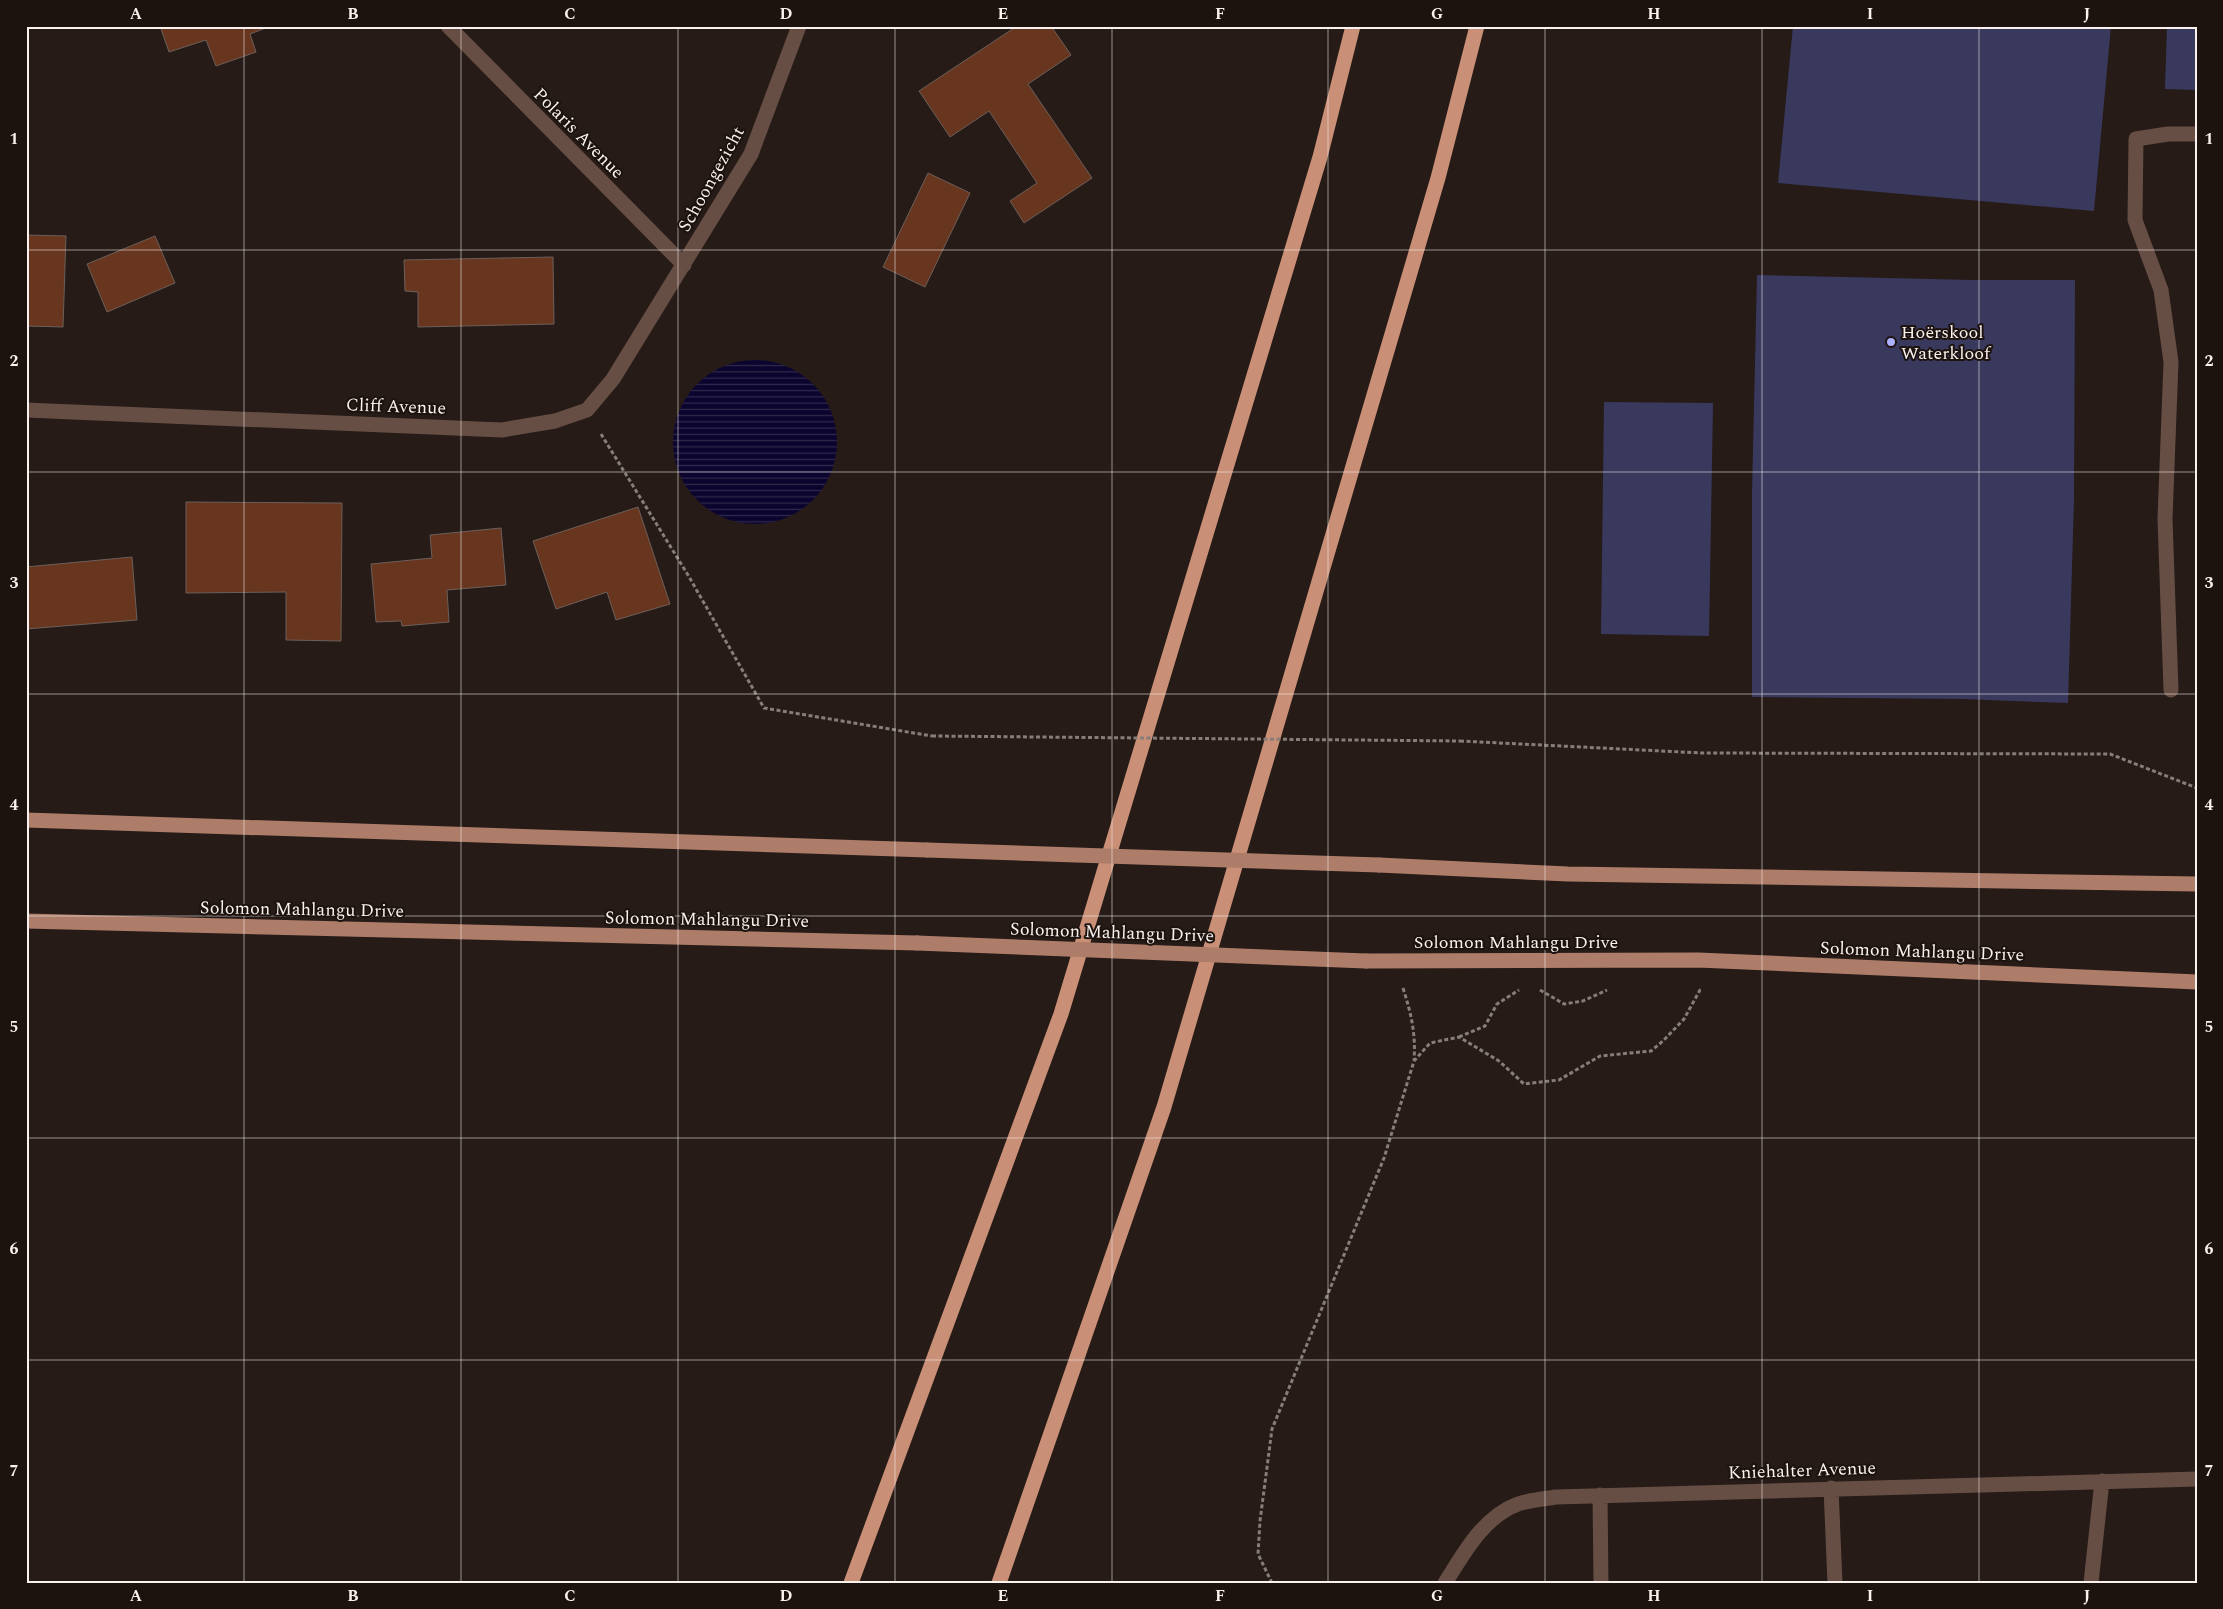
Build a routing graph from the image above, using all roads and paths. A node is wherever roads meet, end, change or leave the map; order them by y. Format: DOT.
graph roads {
  1 [pos="448,26"];
  2 [pos="799,26"];
  3 [pos="1353,26"];
  4 [pos="1477,26"];
  5 [pos="2197,134"];
  6 [pos="684,265"];
  7 [pos="26,410"];
  8 [pos="587,410"];
  9 [pos="2171,690"];
  10 [pos="2197,788"];
  11 [pos="26,820"];
  12 [pos="2197,884"];
  13 [pos="26,921"];
  14 [pos="1400,961"];
  15 [pos="2197,982"];
  16 [pos="1709,987"];
  17 [pos="1613,988"];
  18 [pos="1524,990"];
  19 [pos="1533,990"];
  20 [pos="1459,1037"];
  21 [pos="1414,1060"];
  22 [pos="2197,1479"];
  23 [pos="2102,1481"];
  24 [pos="1831,1488"];
  25 [pos="1600,1495"];
  26 [pos="851,1583"];
  27 [pos="999,1583"];
  28 [pos="1272,1583"];
  29 [pos="1445,1583"];
  30 [pos="1602,1583"];
  31 [pos="1835,1583"];
  32 [pos="2091,1583"];
  1 -- 6 [label="street, Polaris Avenue"];
  2 -- 6 [label="street, Schoongezicht"];
  3 -- 26 [label="highway"];
  4 -- 27 [label="highway"];
  5 -- 9 [label="street"];
  6 -- 8 [label="street"];
  7 -- 8 [label="street, Cliff Avenue"];
  8 -- 10 [label="path, bridge"];
  11 -- 12 [label="main road, bridge"];
  13 -- 14 [label="main road, Solomon Mahlangu Drive, bridge"];
  14 -- 15 [label="main road, Solomon Mahlangu Drive"];
  14 -- 21 [label="path"];
  16 -- 20 [label="path"];
  17 -- 19 [label="path"];
  18 -- 20 [label="path"];
  20 -- 21 [label="path"];
  21 -- 28 [label="path"];
  22 -- 23 [label="street, Kniehalter Avenue"];
  23 -- 24 [label="street, Kniehalter Avenue"];
  23 -- 32 [label="street"];
  24 -- 25 [label="street, Kniehalter Avenue"];
  24 -- 31 [label="street"];
  25 -- 29 [label="street, Kniehalter Avenue"];
  25 -- 30 [label="street"];
}
